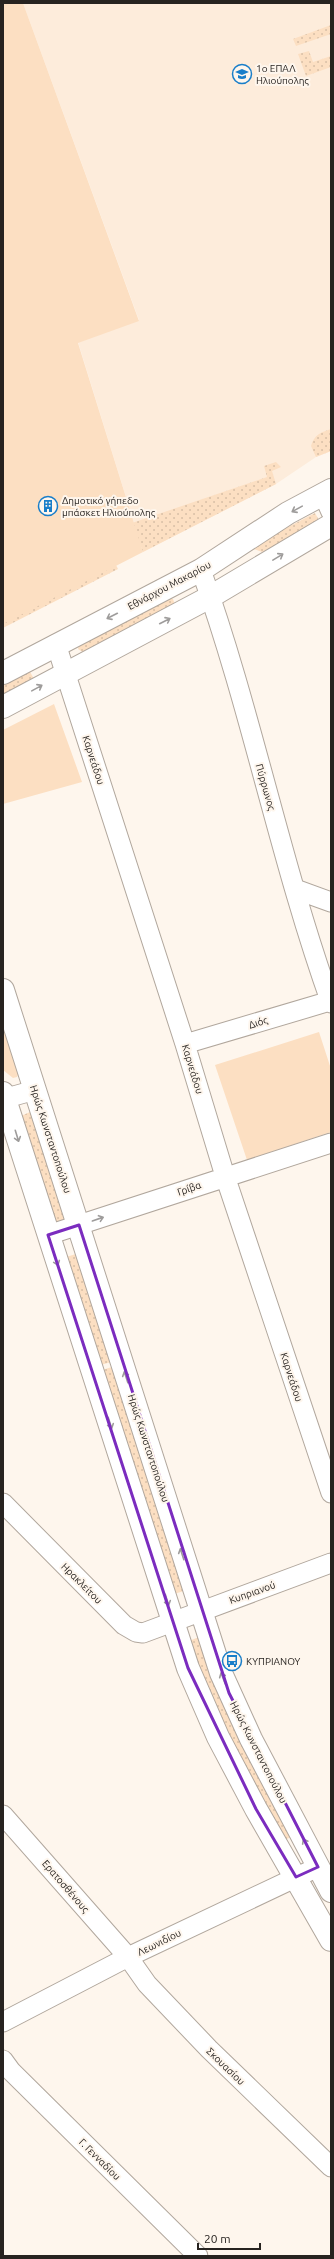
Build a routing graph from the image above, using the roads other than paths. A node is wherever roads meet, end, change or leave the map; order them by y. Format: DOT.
graph roads {
  1 [pos="328,499"];
  2 [pos="331,525"];
  3 [pos="201,570"];
  4 [pos="210,597"];
  5 [pos="56,644"];
  6 [pos="3,672"];
  7 [pos="66,672"];
  8 [pos="3,707"];
  9 [pos="295,888"];
  10 [pos="331,902"];
  11 [pos="3,990"];
  12 [pos="331,1002"];
  13 [pos="185,1044"];
  14 [pos="35,1090"];
  15 [pos="4,1097"];
  16 [pos="331,1143"];
  17 [pos="225,1176"];
  18 [pos="79,1225"];
  19 [pos="48,1235"];
  20 [pos="331,1493"];
  21 [pos="3,1503"];
  22 [pos="331,1563"];
  23 [pos="201,1612"];
  24 [pos="173,1621"];
  25 [pos="3,1815"];
  26 [pos="318,1867"];
  27 [pos="296,1876"];
  28 [pos="331,1891"];
  29 [pos="331,1940"];
  30 [pos="128,1957"];
  31 [pos="3,2022"];
  32 [pos="3,2060"];
  33 [pos="331,2167"];
  34 [pos="198,2256"];
  1 -- 3 [label="street, Εθνάρχου Μακαρίου, one-way"];
  4 -- 2 [label="street, one-way"];
  3 -- 4 [label="street, Πύρρωνος"];
  3 -- 5 [label="street, Εθνάρχου Μακαρίου, one-way"];
  7 -- 4 [label="street, one-way"];
  4 -- 9 [label="street, Πύρρωνος"];
  5 -- 6 [label="street, Εθνάρχου Μακαρίου"];
  5 -- 7 [label="street, Καρνεάδου"];
  8 -- 7 [label="street, one-way"];
  7 -- 13 [label="street, Καρνεάδου"];
  9 -- 10 [label="street"];
  9 -- 12 [label="street, Πύρρωνος"];
  11 -- 14 [label="street, Ηρώς Κωνσταντοπούλου"];
  12 -- 13 [label="street, Διός"];
  13 -- 17 [label="street, Καρνεάδου"];
  14 -- 15 [label="street"];
  14 -- 18 [label="street, Ηρώς Κωνσταντοπούλου"];
  15 -- 19 [label="street, one-way"];
  16 -- 17 [label="street, Γρίβα"];
  18 -- 17 [label="street, Γρίβα, one-way"];
  17 -- 20 [label="street, Καρνεάδου"];
  18 -- 19 [label="street, Γρίβα"];
  23 -- 18 [label="street, Ηρώς Κωνσταντοπούλου, one-way"];
  19 -- 24 [label="street, one-way"];
  21 -- 24 [label="street, Ηρακλείτου"];
  22 -- 23 [label="street, Κυπριανού"];
  23 -- 24 [label="street, Κυπριανού"];
  26 -- 23 [label="street, Ηρώς Κωνσταντοπούλου, one-way"];
  24 -- 27 [label="street"];
  25 -- 30 [label="street, Ερατοσθένους"];
  26 -- 27 [label="street, Λεωνιδίου"];
  26 -- 28 [label="street, Ηρώς Κωνσταντοπούλου"];
  27 -- 29 [label="street"];
  27 -- 30 [label="street, Λεωνιδίου"];
  30 -- 31 [label="street, Λεωνιδίου"];
  30 -- 33 [label="street, Σκουασίου"];
  32 -- 34 [label="street, Γ. Γενναδίου"];
}
